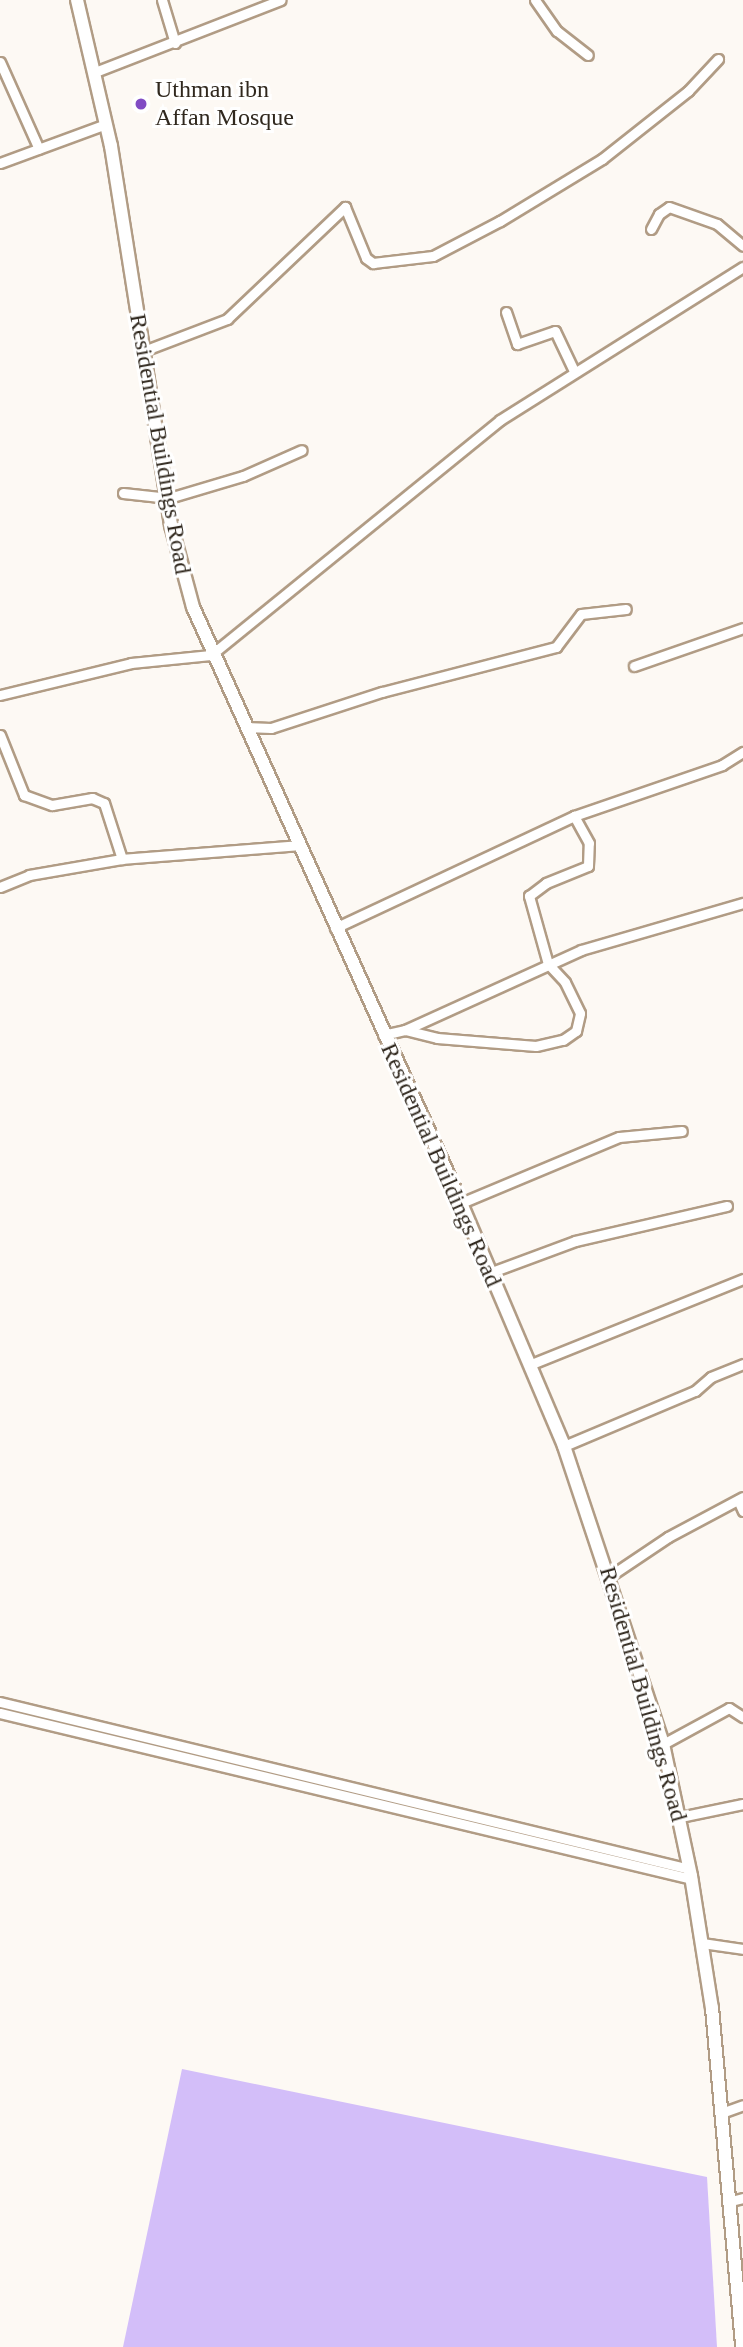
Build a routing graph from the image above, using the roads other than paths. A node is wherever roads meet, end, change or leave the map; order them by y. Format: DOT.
graph roads {
  1 [pos="77,0"];
  2 [pos="162,0"];
  3 [pos="281,0"];
  4 [pos="535,0"];
  5 [pos="175,43"];
  6 [pos="588,55"];
  7 [pos="718,59"];
  8 [pos="0,62"];
  9 [pos="95,72"];
  10 [pos="106,124"];
  11 [pos="38,149"];
  12 [pos="0,163"];
  13 [pos="651,229"];
  14 [pos="743,246"];
  15 [pos="743,267"];
  16 [pos="506,312"];
  17 [pos="146,350"];
  18 [pos="574,371"];
  19 [pos="302,450"];
  20 [pos="123,493"];
  21 [pos="169,498"];
  22 [pos="626,609"];
  23 [pos="743,628"];
  24 [pos="211,655"];
  25 [pos="634,666"];
  26 [pos="0,695"];
  27 [pos="245,727"];
  28 [pos="0,735"];
  29 [pos="743,752"];
  30 [pos="574,816"];
  31 [pos="299,845"];
  32 [pos="122,859"];
  33 [pos="0,887"];
  34 [pos="743,903"];
  35 [pos="335,928"];
  36 [pos="548,964"];
  37 [pos="405,1030"];
  38 [pos="383,1035"];
  39 [pos="682,1131"];
  40 [pos="461,1203"];
  41 [pos="727,1206"];
  42 [pos="489,1273"];
  43 [pos="743,1279"];
  44 [pos="743,1364"];
  45 [pos="529,1365"];
  46 [pos="564,1446"];
  47 [pos="741,1499"];
  48 [pos="743,1511"];
  49 [pos="610,1576"];
  50 [pos="0,1702"];
  51 [pos="0,1713"];
  52 [pos="743,1717"];
  53 [pos="663,1744"];
  54 [pos="741,1806"];
  55 [pos="680,1817"];
  56 [pos="691,1874"];
  57 [pos="702,1943"];
  58 [pos="743,1949"];
  59 [pos="743,2105"];
  60 [pos="724,2112"];
  61 [pos="737,2199"];
  62 [pos="742,2347"];
  1 -- 9 [label="main road, Residential Buildings Road"];
  2 -- 5 [label="street"];
  3 -- 5 [label="street"];
  4 -- 6 [label="street"];
  5 -- 9 [label="street"];
  7 -- 17 [label="street"];
  8 -- 11 [label="street"];
  9 -- 10 [label="main road, Residential Buildings Road"];
  10 -- 11 [label="street"];
  10 -- 17 [label="main road, Residential Buildings Road"];
  11 -- 12 [label="street"];
  13 -- 14 [label="street"];
  15 -- 18 [label="street"];
  16 -- 18 [label="street"];
  17 -- 21 [label="main road, Residential Buildings Road"];
  18 -- 24 [label="street"];
  19 -- 21 [label="street"];
  20 -- 21 [label="street"];
  21 -- 24 [label="main road, Residential Buildings Road"];
  22 -- 27 [label="street"];
  23 -- 25 [label="street"];
  24 -- 26 [label="street"];
  24 -- 27 [label="main road, Residential Buildings Road"];
  27 -- 31 [label="main road, Residential Buildings Road"];
  28 -- 32 [label="street"];
  29 -- 30 [label="street"];
  30 -- 35 [label="street"];
  30 -- 36 [label="street"];
  31 -- 32 [label="street"];
  31 -- 35 [label="main road, Residential Buildings Road"];
  32 -- 33 [label="street"];
  34 -- 36 [label="street"];
  35 -- 38 [label="main road, Residential Buildings Road"];
  36 -- 37 [label="street"];
  36 -- 37 [label="street"];
  37 -- 38 [label="street"];
  38 -- 40 [label="main road, Residential Buildings Road"];
  39 -- 40 [label="street"];
  40 -- 42 [label="main road, Residential Buildings Road"];
  41 -- 42 [label="street"];
  42 -- 45 [label="main road, Residential Buildings Road"];
  43 -- 45 [label="street"];
  44 -- 46 [label="street"];
  45 -- 46 [label="main road, Residential Buildings Road"];
  46 -- 49 [label="main road, Residential Buildings Road"];
  47 -- 48 [label="street"];
  47 -- 49 [label="street"];
  49 -- 53 [label="main road, Residential Buildings Road"];
  50 -- 56 [label="street"];
  51 -- 56 [label="street"];
  52 -- 53 [label="street"];
  53 -- 55 [label="main road, Residential Buildings Road"];
  54 -- 55 [label="street"];
  55 -- 56 [label="main road, Residential Buildings Road"];
  56 -- 57 [label="main road, Residential Buildings Road"];
  57 -- 58 [label="street"];
  57 -- 60 [label="main road, Residential Buildings Road"];
  59 -- 60 [label="street"];
  60 -- 61 [label="main road, Residential Buildings Road"];
  61 -- 62 [label="main road, Residential Buildings Road"];
}
